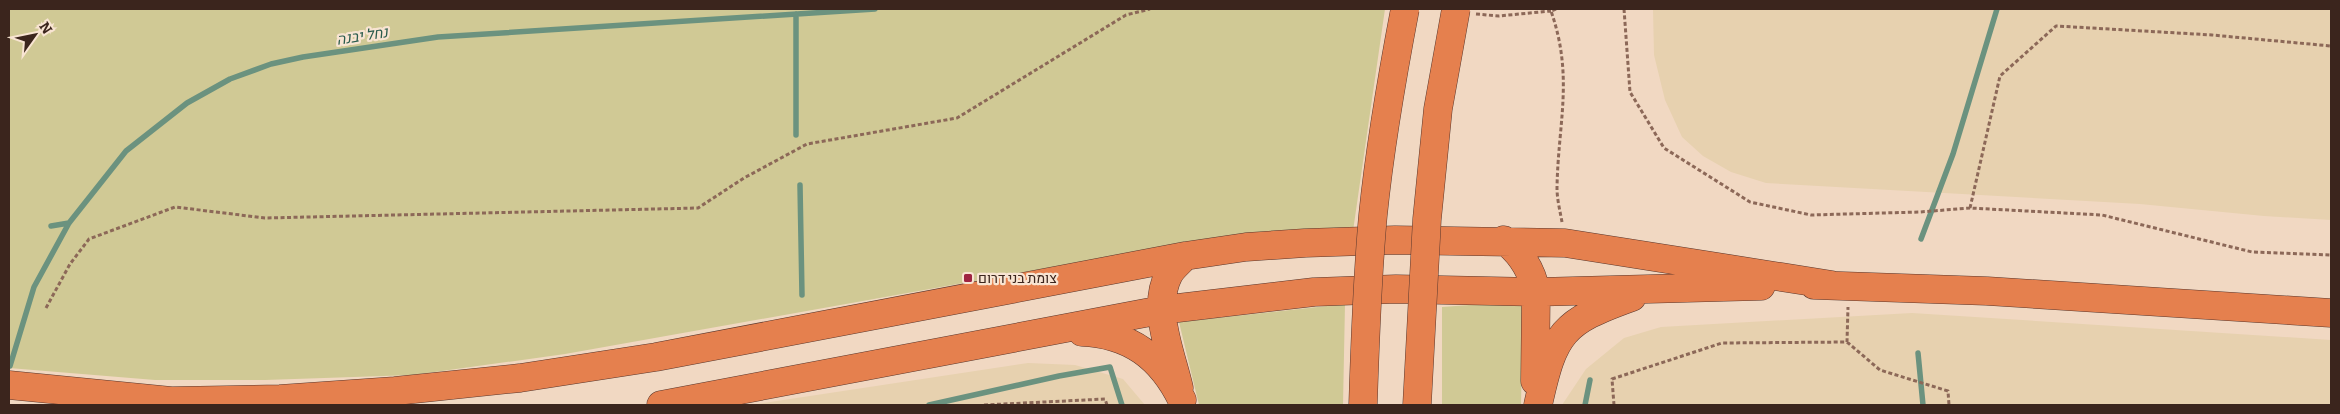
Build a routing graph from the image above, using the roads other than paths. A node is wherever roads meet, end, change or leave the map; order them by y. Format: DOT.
graph roads {
  1 [pos="1405,9"];
  2 [pos="1456,9"];
  3 [pos="1504,240"];
  4 [pos="1185,256"];
  5 [pos="1840,285"];
  6 [pos="1659,288"];
  7 [pos="1536,292"];
  8 [pos="1161,310"];
  9 [pos="2331,313"];
  10 [pos="1045,332"];
  11 [pos="9,385"];
  12 [pos="1183,403"];
  13 [pos="661,405"];
  14 [pos="1362,405"];
  15 [pos="1417,405"];
  16 [pos="1537,405"];
  1 -- 14 [label="highway, bridge"];
  2 -- 15 [label="highway, bridge"];
  3 -- 4 [label="highway"];
  3 -- 5 [label="highway"];
  3 -- 7 [label="highway"];
  4 -- 8 [label="highway"];
  4 -- 11 [label="highway"];
  5 -- 6 [label="highway"];
  5 -- 9 [label="highway"];
  6 -- 7 [label="highway"];
  6 -- 16 [label="highway"];
  7 -- 8 [label="highway"];
  7 -- 16 [label="highway"];
  8 -- 10 [label="highway"];
  8 -- 12 [label="highway"];
  10 -- 12 [label="highway"];
  10 -- 13 [label="highway"];
}
